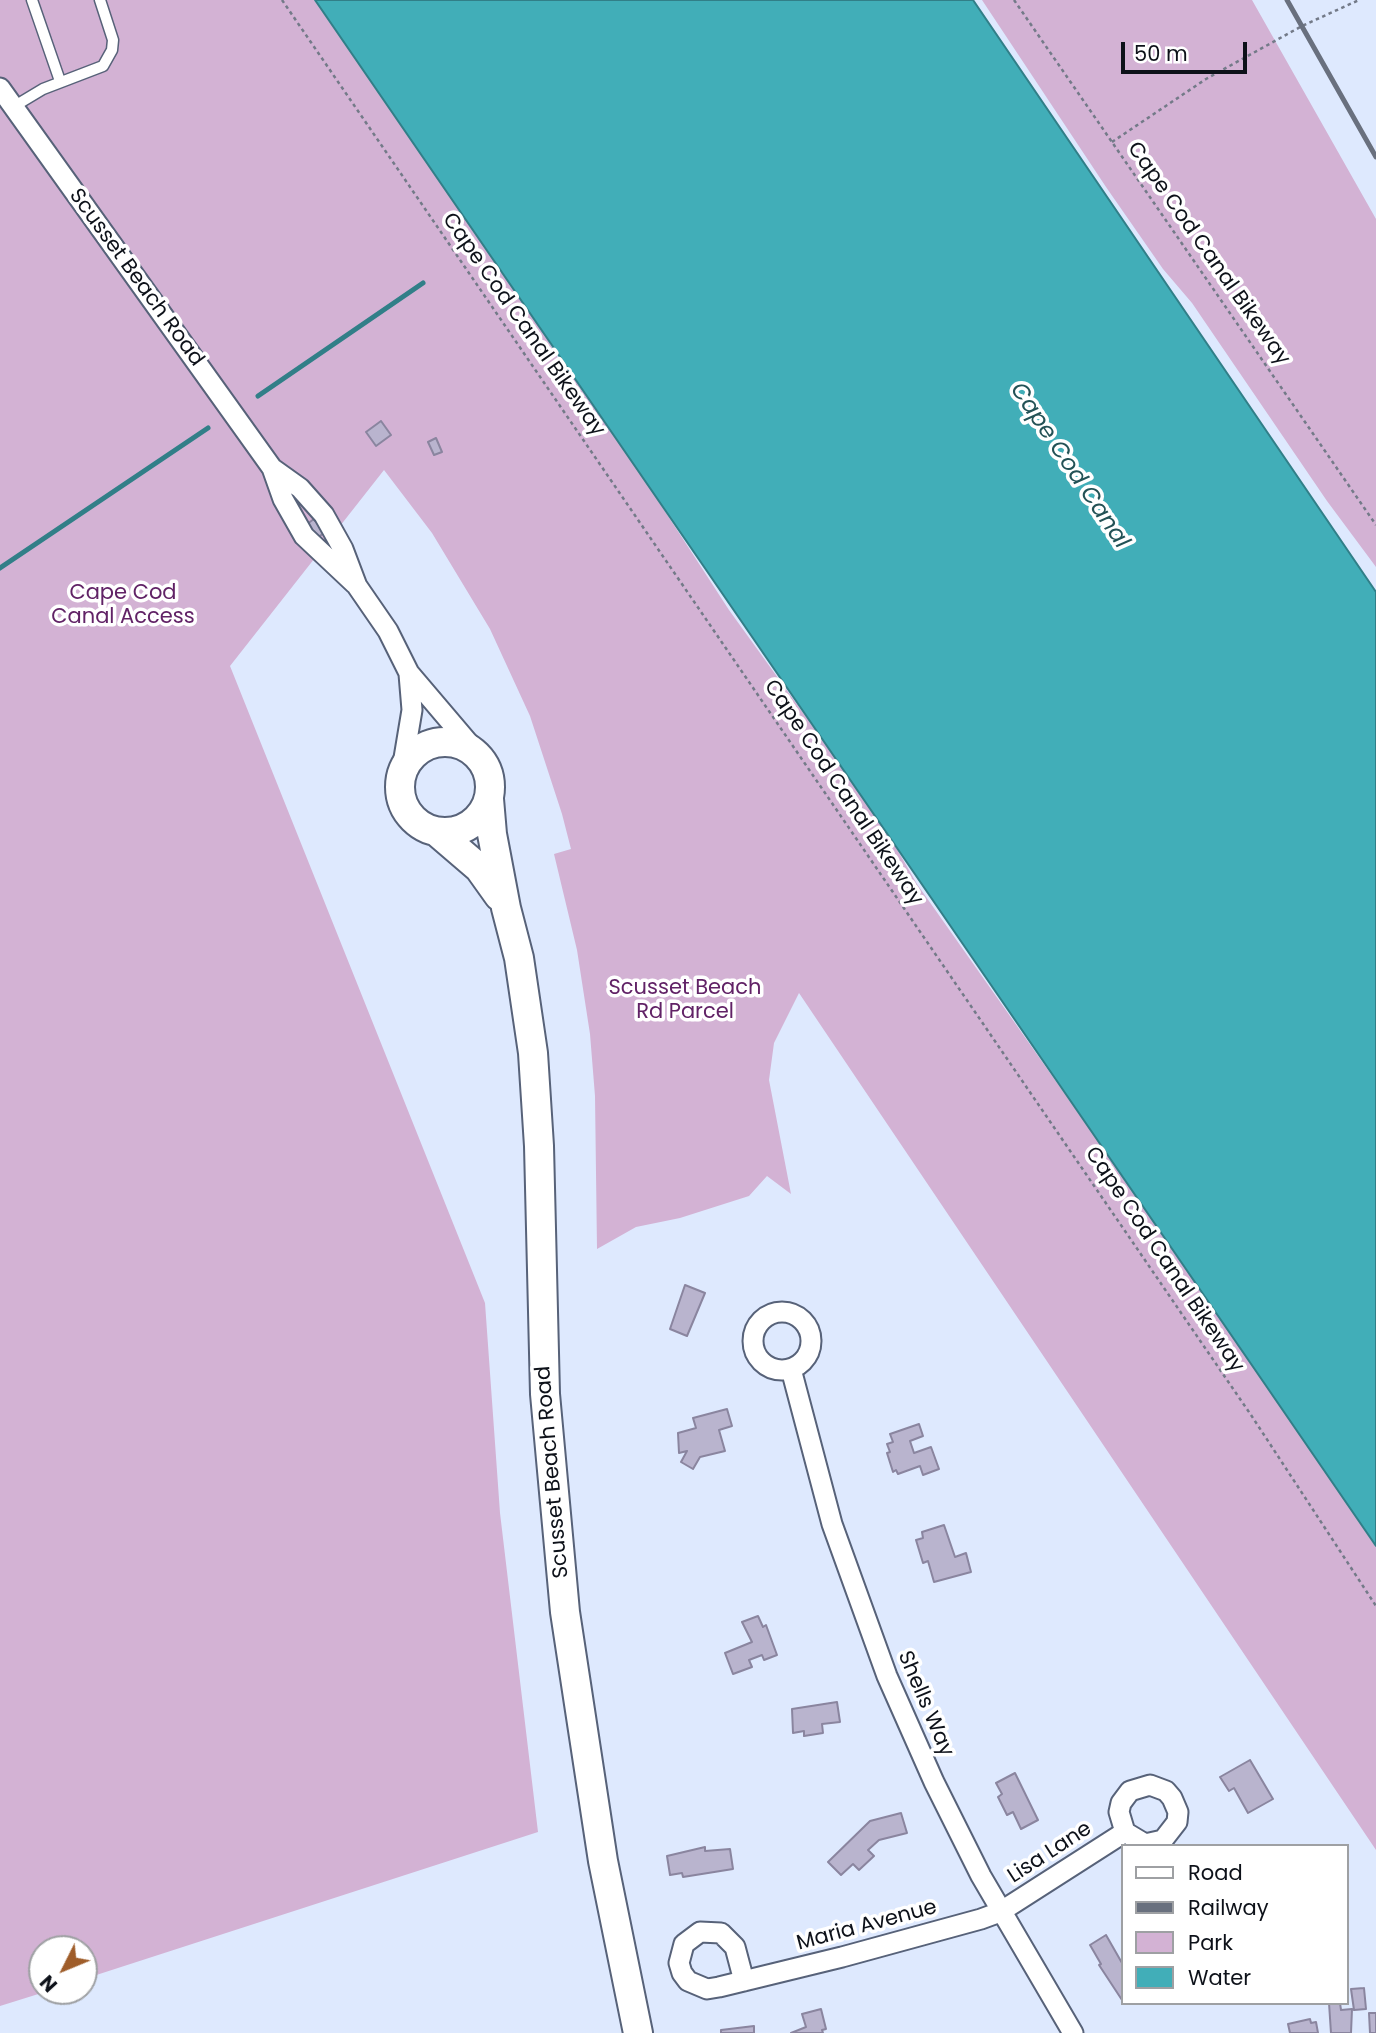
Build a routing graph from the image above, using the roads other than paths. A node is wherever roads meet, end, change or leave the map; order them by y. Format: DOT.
graph roads {
  1 [pos="32,0"];
  2 [pos="100,0"];
  3 [pos="60,81"];
  4 [pos="0,88"];
  5 [pos="13,107"];
  6 [pos="272,468"];
  7 [pos="357,586"];
  8 [pos="409,673"];
  9 [pos="477,753"];
  10 [pos="402,770"];
  11 [pos="489,799"];
  12 [pos="437,832"];
  13 [pos="506,908"];
  14 [pos="790,1369"];
  15 [pos="1125,1832"];
  16 [pos="1000,1912"];
  17 [pos="744,1981"];
  18 [pos="638,2033"];
  19 [pos="1073,2033"];
  1 -- 3 [label="lane"];
  2 -- 3 [label="lane"];
  3 -- 5 [label="lane"];
  4 -- 5 [label="street, Scusset Beach Road"];
  5 -- 6 [label="street, Scusset Beach Road"];
  6 -- 7 [label="street"];
  6 -- 7 [label="street"];
  7 -- 8 [label="street, Scusset Beach Road"];
  8 -- 9 [label="street, Scusset Beach Road"];
  8 -- 10 [label="street, Scusset Beach Road"];
  9 -- 10 [label="main road"];
  9 -- 11 [label="main road, Scusset Beach Road"];
  10 -- 12 [label="main road, Scusset Beach Road"];
  11 -- 12 [label="main road"];
  11 -- 13 [label="main road, Scusset Beach Road"];
  12 -- 13 [label="main road, Scusset Beach Road"];
  13 -- 18 [label="main road, Scusset Beach Road"];
  14 -- 16 [label="street, Shells Way"];
  15 -- 16 [label="street, Lisa Lane"];
  16 -- 17 [label="street, Maria Avenue"];
  16 -- 19 [label="street, Shells Way"];
}
